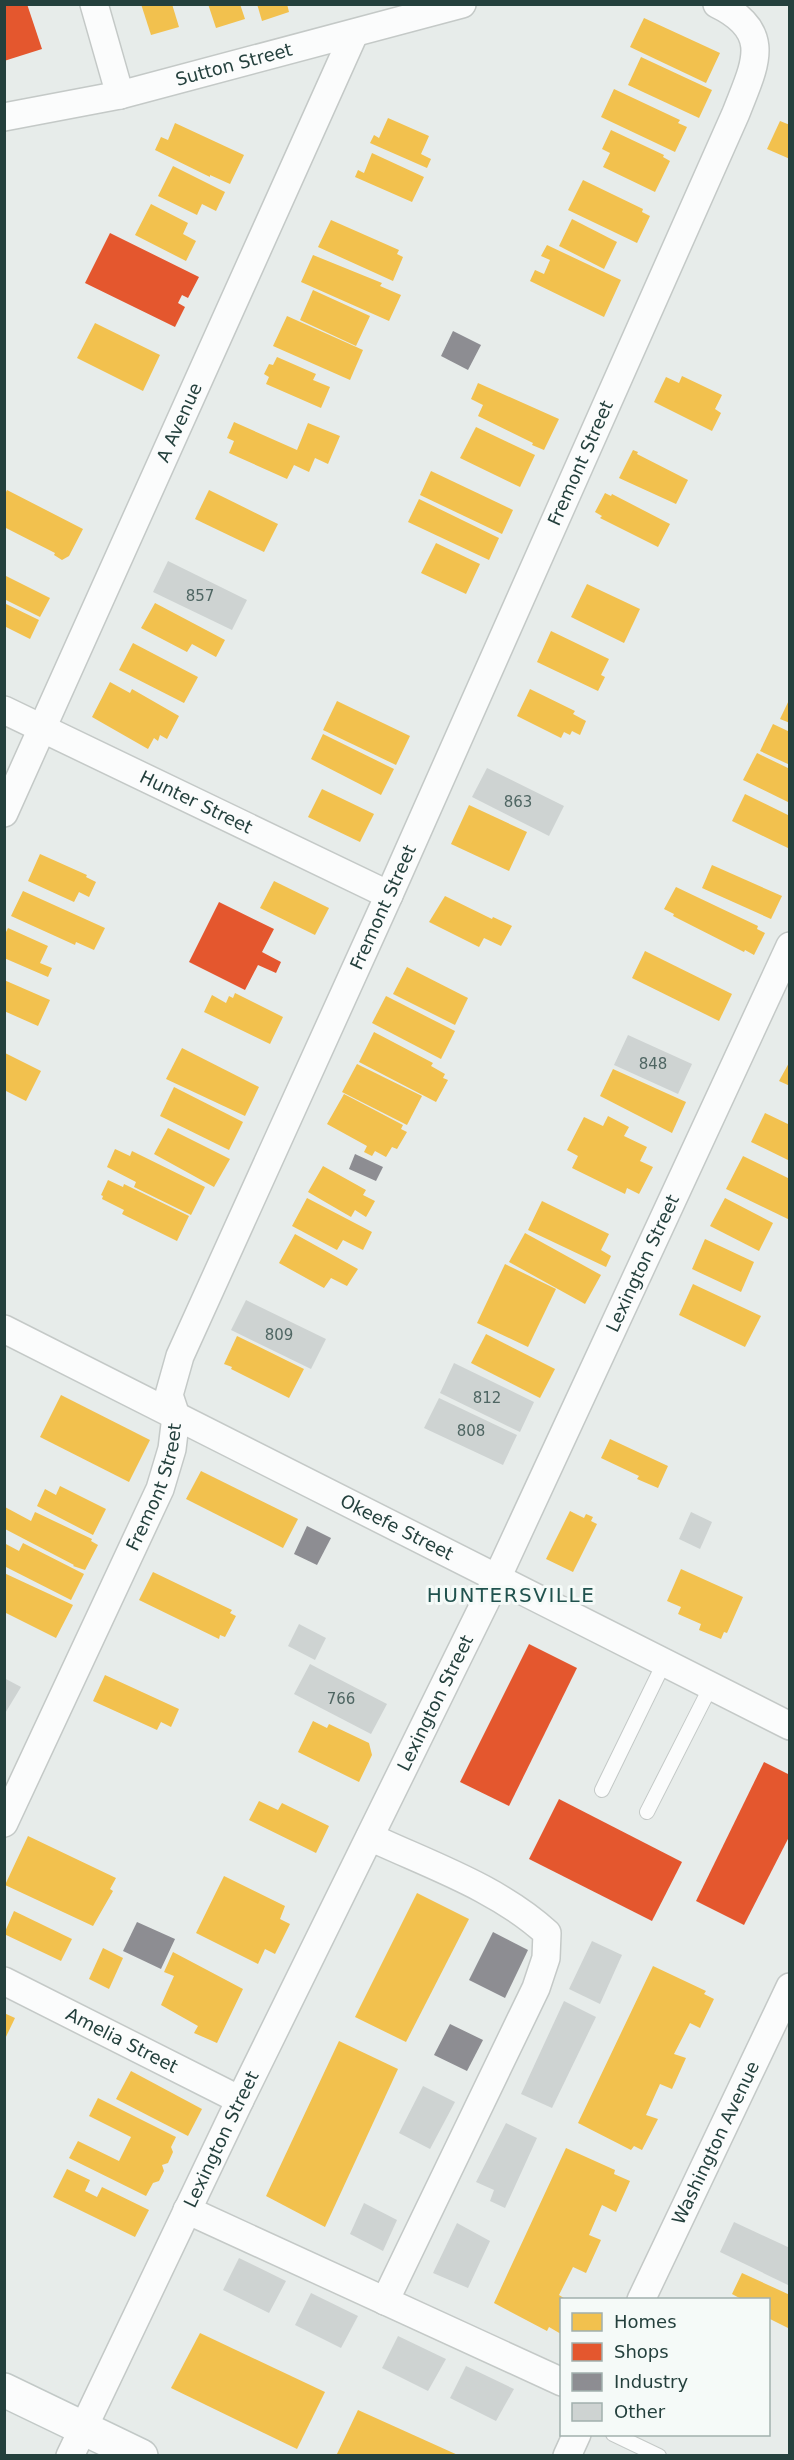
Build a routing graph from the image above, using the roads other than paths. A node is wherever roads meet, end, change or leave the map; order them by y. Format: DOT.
graph roads {
  1 [pos="93,4"];
  2 [pos="462,4"];
  3 [pos="717,4"];
  4 [pos="354,34"];
  5 [pos="120,95"];
  6 [pos="4,117"];
  7 [pos="4,710"];
  8 [pos="42,729"];
  9 [pos="4,813"];
  10 [pos="389,895"];
  11 [pos="789,946"];
  12 [pos="4,1329"];
  13 [pos="176,1416"];
  14 [pos="497,1578"];
  15 [pos="664,1662"];
  16 [pos="711,1686"];
  17 [pos="789,1726"];
  18 [pos="602,1790"];
  19 [pos="647,1812"];
  20 [pos="4,1823"];
  21 [pos="370,1837"];
  22 [pos="4,1981"];
  23 [pos="789,1987"];
  24 [pos="240,2100"];
  25 [pos="188,2210"];
  26 [pos="642,2298"];
  27 [pos="385,2301"];
  28 [pos="560,2382"];
  29 [pos="4,2390"];
  30 [pos="576,2436"];
  31 [pos="617,2436"];
  32 [pos="77,2442"];
  33 [pos="141,2456"];
  34 [pos="567,2456"];
  35 [pos="659,2456"];
  1 -- 5 [label="street"];
  2 -- 4 [label="street, Sutton Street"];
  3 -- 10 [label="street, Fremont Street"];
  4 -- 5 [label="street, Sutton Street"];
  4 -- 8 [label="street, A Avenue"];
  5 -- 6 [label="street, Sutton Street"];
  7 -- 8 [label="street, Hunter Street"];
  8 -- 9 [label="street, A Avenue"];
  8 -- 10 [label="street, Hunter Street"];
  10 -- 13 [label="street, Fremont Street"];
  11 -- 14 [label="street, Lexington Street"];
  12 -- 13 [label="street, Okeefe Street"];
  13 -- 14 [label="street, Okeefe Street"];
  13 -- 20 [label="street, Fremont Street"];
  14 -- 15 [label="street, Okeefe Street"];
  14 -- 21 [label="street, Lexington Street"];
  15 -- 16 [label="street, Okeefe Street"];
  15 -- 18 [label="lane"];
  16 -- 17 [label="street, Okeefe Street"];
  16 -- 19 [label="lane"];
  21 -- 24 [label="street, Lexington Street"];
  21 -- 27 [label="street"];
  22 -- 24 [label="street, Amelia Street"];
  23 -- 26 [label="street, Washington Avenue"];
  24 -- 25 [label="street, Lexington Street"];
  25 -- 27 [label="street"];
  25 -- 32 [label="street, Lexington Street"];
  27 -- 28 [label="street"];
  29 -- 32 [label="main road"];
  30 -- 34 [label="street"];
  31 -- 35 [label="lane"];
  32 -- 33 [label="main road"];
}
